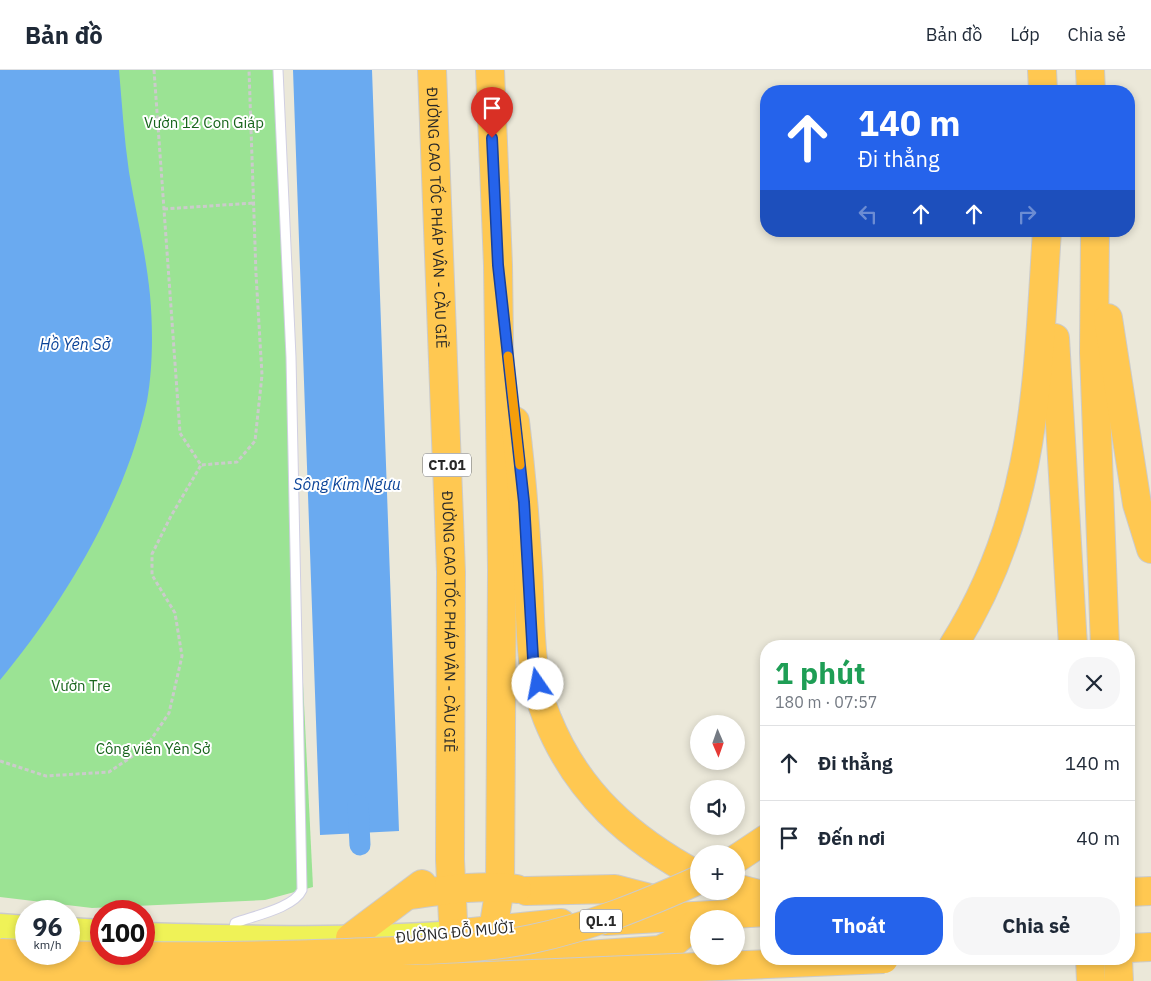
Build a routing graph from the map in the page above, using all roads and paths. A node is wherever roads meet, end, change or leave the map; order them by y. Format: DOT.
graph roads {
  1 [pos="154,70"];
  2 [pos="249,70"];
  3 [pos="278,70"];
  4 [pos="432,70"];
  5 [pos="490,70"];
  6 [pos="496,70"];
  7 [pos="1042,70"];
  8 [pos="1090,70"];
  9 [pos="1043,85"];
  10 [pos="1091,85"];
  11 [pos="492,119"];
  12 [pos="254,203"];
  13 [pos="164,209"];
  14 [pos="1048,237"];
  15 [pos="1048,237"];
  16 [pos="1096,237"];
  17 [pos="1097,237"];
  18 [pos="498,265"];
  19 [pos="201,464"];
  20 [pos="1151,549"];
  21 [pos="957,640"];
  22 [pos="1073,640"];
  23 [pos="1105,640"];
  24 [pos="0,760"];
  25 [pos="760,843"];
  26 [pos="745,853"];
  27 [pos="450,860"];
  28 [pos="690,873"];
  29 [pos="690,882"];
  30 [pos="450,889"];
  31 [pos="513,889"];
  32 [pos="745,890"];
  33 [pos="760,894"];
  34 [pos="410,895"];
  35 [pos="760,913"];
  36 [pos="690,914"];
  37 [pos="745,914"];
  38 [pos="690,918"];
  39 [pos="580,922"];
  40 [pos="0,927"];
  41 [pos="15,928"];
  42 [pos="690,928"];
  43 [pos="496,930"];
  44 [pos="453,934"];
  45 [pos="155,936"];
  46 [pos="232,938"];
  47 [pos="350,938"];
  48 [pos="1151,947"];
  49 [pos="1135,948"];
  50 [pos="0,953"];
  51 [pos="760,964"];
  52 [pos="118,965"];
  53 [pos="1090,965"];
  54 [pos="1118,965"];
  55 [pos="498,971"];
  56 [pos="0,972"];
  57 [pos="123,981"];
  58 [pos="456,981"];
  59 [pos="1091,981"];
  60 [pos="1119,981"];
  1 -- 13 [label="path"];
  2 -- 12 [label="path"];
  3 -- 46 [label="lane"];
  4 -- 27 [label="highway, ĐƯỜNG CAO TỐC PHÁP VÂN - CẦU GIẼ / CT.01"];
  5 -- 11 [label="highway"];
  6 -- 11 [label="highway"];
  7 -- 9 [label="highway"];
  8 -- 10 [label="highway"];
  11 -- 18 [label="highway"];
  12 -- 13 [label="path"];
  12 -- 19 [label="path"];
  13 -- 19 [label="path"];
  14 -- 21 [label="highway"];
  15 -- 22 [label="highway"];
  16 -- 23 [label="highway"];
  17 -- 20 [label="highway"];
  18 -- 28 [label="highway"];
  18 -- 31 [label="highway"];
  19 -- 24 [label="path"];
  25 -- 26 [label="highway"];
  27 -- 30 [label="highway, ĐƯỜNG CAO TỐC PHÁP VÂN - CẦU GIẼ / CT.01"];
  27 -- 34 [label="highway"];
  29 -- 50 [label="highway, bridge"];
  30 -- 31 [label="highway"];
  30 -- 34 [label="highway"];
  30 -- 44 [label="highway, ĐƯỜNG CAO TỐC PHÁP VÂN - CẦU GIẼ / CT.01"];
  31 -- 36 [label="highway"];
  31 -- 39 [label="highway"];
  31 -- 43 [label="highway"];
  32 -- 33 [label="highway"];
  34 -- 47 [label="highway"];
  35 -- 37 [label="highway, ĐƯỜNG ĐỖ MƯỜI / QL.1"];
  38 -- 39 [label="highway, ĐƯỜNG ĐỖ MƯỜI / QL.1"];
  39 -- 43 [label="highway, ĐƯỜNG ĐỖ MƯỜI / QL.1"];
  40 -- 41 [label="main road"];
  42 -- 55 [label="highway"];
  43 -- 44 [label="highway, ĐƯỜNG ĐỖ MƯỜI"];
  43 -- 55 [label="highway"];
  44 -- 47 [label="main road, ĐƯỜNG ĐỖ MƯỜI"];
  44 -- 58 [label="highway, ĐƯỜNG CAO TỐC PHÁP VÂN - CẦU GIẼ"];
  45 -- 46 [label="main road, ĐƯỜNG ĐỖ MƯỜI"];
  46 -- 47 [label="main road, ĐƯỜNG ĐỖ MƯỜI"];
  48 -- 49 [label="highway"];
  51 -- 56 [label="highway, bridge"];
  52 -- 57 [label="main road"];
  53 -- 59 [label="highway"];
  54 -- 60 [label="highway"];
}
